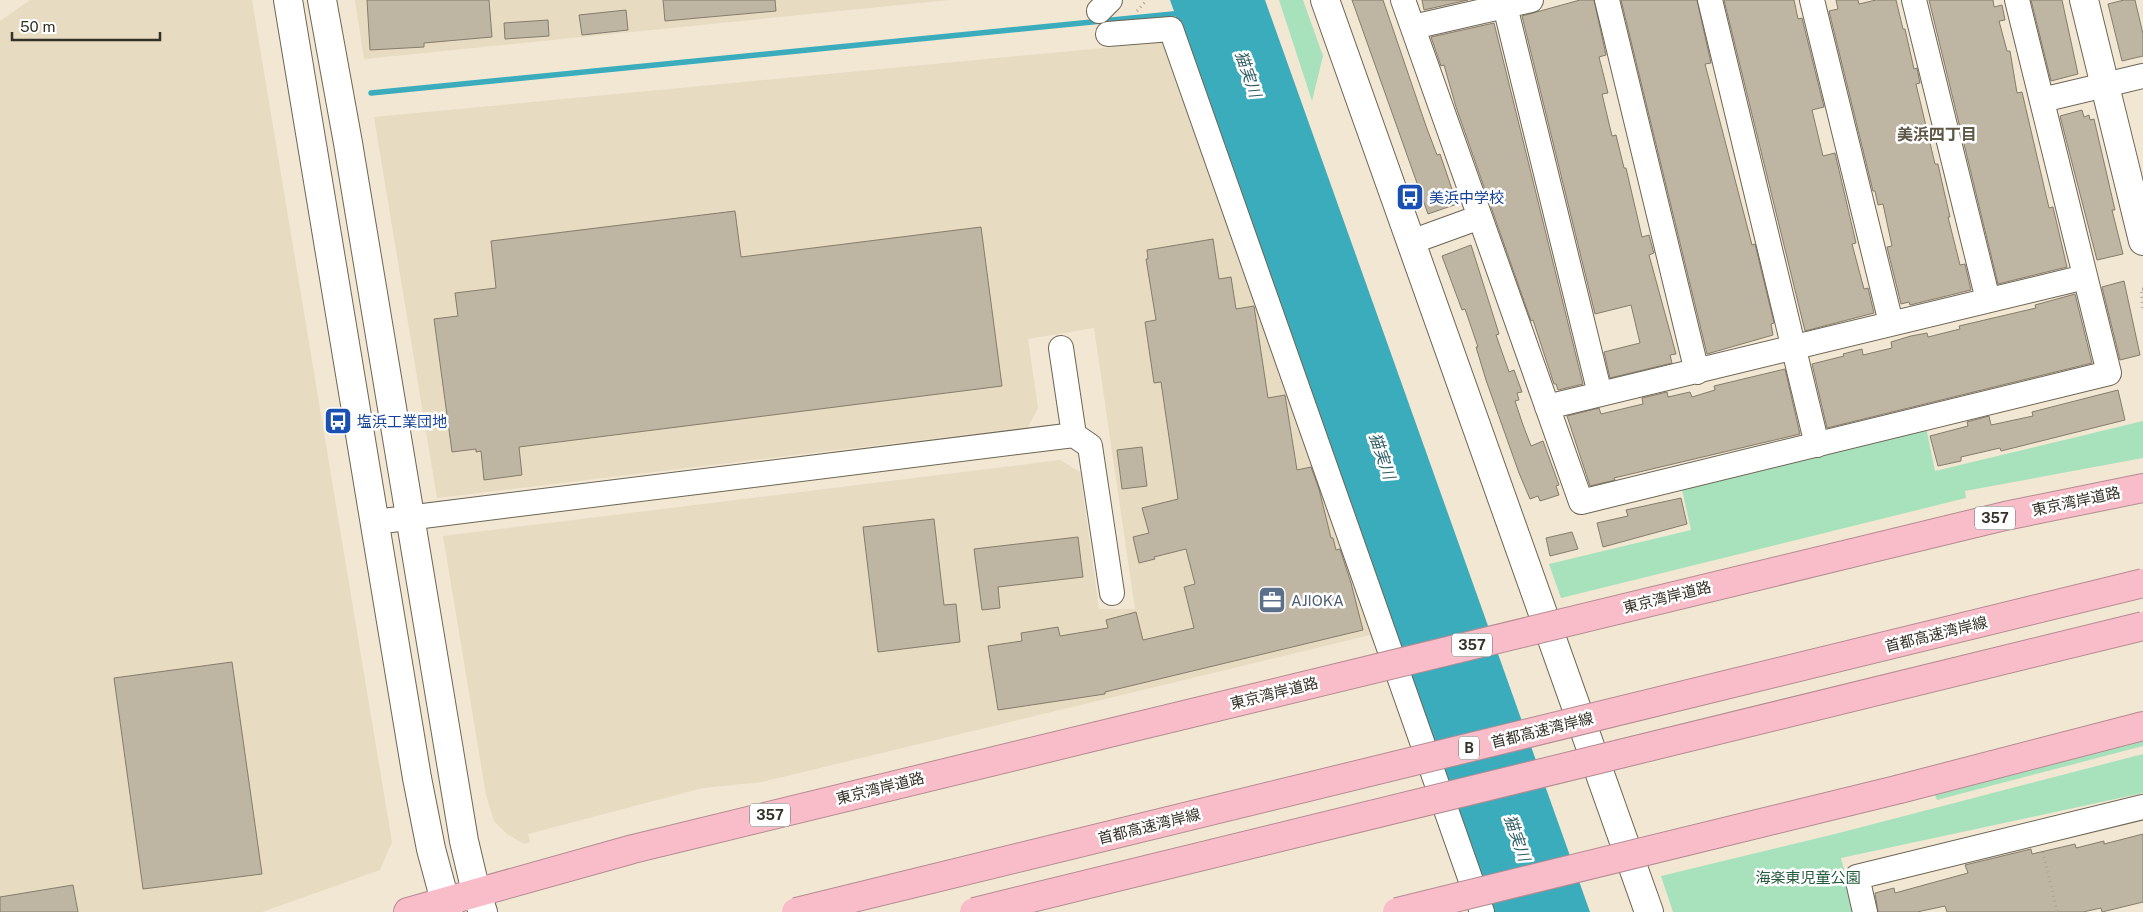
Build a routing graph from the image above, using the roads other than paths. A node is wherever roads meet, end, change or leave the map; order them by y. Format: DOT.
graph roads {
  1 [pos="288,0"];
  2 [pos="322,0"];
  3 [pos="1325,0"];
  4 [pos="1403,0"];
  5 [pos="1531,0"];
  6 [pos="1607,0"];
  7 [pos="1710,0"];
  8 [pos="1812,0"];
  9 [pos="1914,0"];
  10 [pos="2017,0"];
  11 [pos="2084,0"];
  12 [pos="1505,6"];
  13 [pos="1413,27"];
  14 [pos="1108,34"];
  15 [pos="2143,76"];
  16 [pos="2105,85"];
  17 [pos="2042,100"];
  18 [pos="1480,217"];
  19 [pos="2143,241"];
  20 [pos="1411,242"];
  21 [pos="2085,276"];
  22 [pos="1988,300"];
  23 [pos="1891,323"];
  24 [pos="1794,347"];
  25 [pos="1061,348"];
  26 [pos="1697,372"];
  27 [pos="1600,394"];
  28 [pos="1547,407"];
  29 [pos="1074,436"];
  30 [pos="1817,445"];
  31 [pos="2143,488"];
  32 [pos="410,518"];
  33 [pos="375,522"];
  34 [pos="2143,583"];
  35 [pos="1112,593"];
  36 [pos="2143,626"];
  37 [pos="2143,726"];
  38 [pos="2143,807"];
  39 [pos="480,902"];
  40 [pos="446,906"];
  41 [pos="408,912"];
  42 [pos="796,912"];
  43 [pos="974,912"];
  44 [pos="1397,912"];
  45 [pos="1482,912"];
  46 [pos="1649,912"];
  47 [pos="1865,912"];
  1 -- 33 [label="street"];
  2 -- 32 [label="street"];
  3 -- 20 [label="street"];
  4 -- 13 [label="street"];
  5 -- 12 [label="street"];
  6 -- 26 [label="street"];
  7 -- 24 [label="street"];
  8 -- 23 [label="street"];
  9 -- 22 [label="street"];
  10 -- 17 [label="street"];
  11 -- 16 [label="street"];
  12 -- 13 [label="street"];
  12 -- 27 [label="street"];
  13 -- 18 [label="street"];
  14 -- 45 [label="street"];
  15 -- 16 [label="street"];
  16 -- 17 [label="street"];
  16 -- 19 [label="street"];
  17 -- 21 [label="street"];
  18 -- 20 [label="street"];
  18 -- 28 [label="street"];
  20 -- 46 [label="street"];
  21 -- 22 [label="street"];
  21 -- 30 [label="street"];
  22 -- 23 [label="street"];
  23 -- 24 [label="street"];
  24 -- 26 [label="street"];
  24 -- 30 [label="street"];
  25 -- 29 [label="street"];
  26 -- 27 [label="street"];
  27 -- 28 [label="street"];
  28 -- 30 [label="street"];
  29 -- 32 [label="street"];
  29 -- 35 [label="street"];
  31 -- 39 [label="highway, 東京湾岸道路 / 357, bridge"];
  32 -- 33 [label="street"];
  32 -- 39 [label="street"];
  33 -- 40 [label="street"];
  34 -- 42 [label="highway, 首都高速湾岸線 / B, bridge"];
  36 -- 43 [label="highway, bridge"];
  37 -- 44 [label="highway, bridge"];
  38 -- 47 [label="street"];
  39 -- 40 [label="highway, 東京湾岸道路 / 357"];
  40 -- 41 [label="highway, 東京湾岸道路 / 357"];
}
